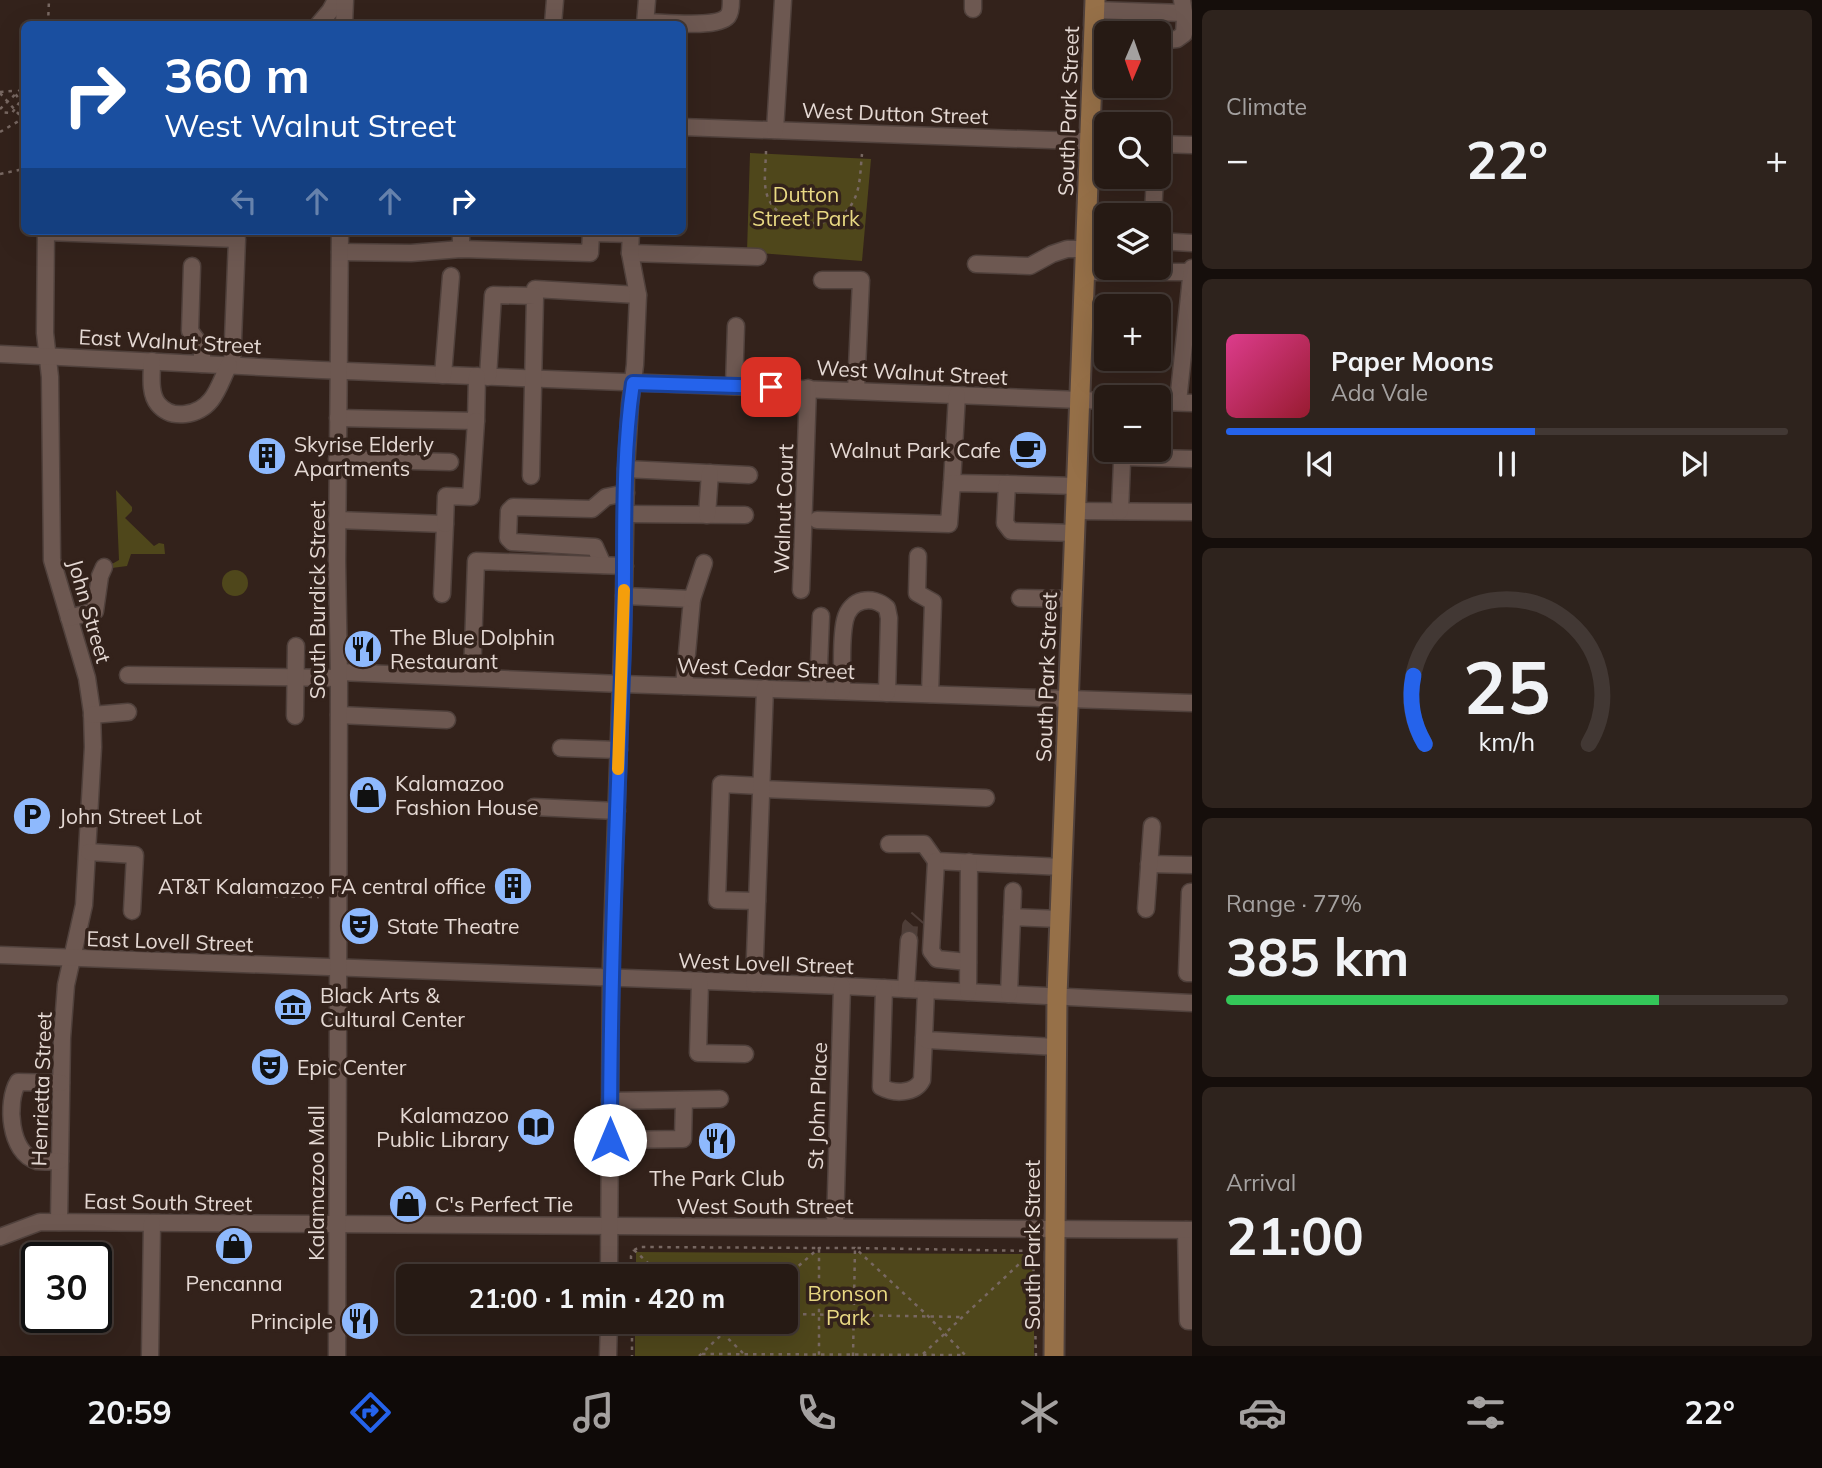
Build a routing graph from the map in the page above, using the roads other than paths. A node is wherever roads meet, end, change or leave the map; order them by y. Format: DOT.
graph roads {
  1 [pos="336,0"];
  2 [pos="345,0"];
  3 [pos="555,0"];
  4 [pos="648,0"];
  5 [pos="731,0"];
  6 [pos="783,0"];
  7 [pos="1094,5"];
  8 [pos="1183,6"];
  9 [pos="322,21"];
  10 [pos="344,21"];
  11 [pos="553,21"];
  12 [pos="645,21"];
  13 [pos="686,24"];
  14 [pos="1171,40"];
  15 [pos="686,127"];
  16 [pos="775,130"];
  17 [pos="1094,142"];
  18 [pos="1171,144"];
  19 [pos="1192,145"];
  20 [pos="1094,176"];
  21 [pos="46,235"];
  22 [pos="128,235"];
  23 [pos="340,235"];
  24 [pos="461,235"];
  25 [pos="591,235"];
  26 [pos="631,235"];
  27 [pos="1094,242"];
  28 [pos="1171,242"];
  29 [pos="1192,243"];
  30 [pos="1086,244"];
  31 [pos="461,249"];
  32 [pos="340,252"];
  33 [pos="630,253"];
  34 [pos="758,257"];
  35 [pos="976,264"];
  36 [pos="191,266"];
  37 [pos="1191,270"];
  38 [pos="1085,272"];
  39 [pos="451,275"];
  40 [pos="822,280"];
  41 [pos="638,295"];
  42 [pos="535,296"];
  43 [pos="736,326"];
  44 [pos="0,354"];
  45 [pos="49,356"];
  46 [pos="152,361"];
  47 [pos="202,363"];
  48 [pos="230,365"];
  49 [pos="339,370"];
  50 [pos="443,375"];
  51 [pos="482,377"];
  52 [pos="534,379"];
  53 [pos="633,383"];
  54 [pos="734,386"];
  55 [pos="808,388"];
  56 [pos="856,390"];
  57 [pos="957,395"];
  58 [pos="1079,400"];
  59 [pos="1094,401"];
  60 [pos="1185,402"];
  61 [pos="338,418"];
  62 [pos="476,421"];
  63 [pos="337,459"];
  64 [pos="1192,459"];
  65 [pos="450,461"];
  66 [pos="626,469"];
  67 [pos="710,473"];
  68 [pos="749,475"];
  69 [pos="531,476"];
  70 [pos="952,483"];
  71 [pos="1007,484"];
  72 [pos="1076,486"];
  73 [pos="626,492"];
  74 [pos="1075,511"];
  75 [pos="1120,511"];
  76 [pos="1192,512"];
  77 [pos="626,514"];
  78 [pos="707,515"];
  79 [pos="745,515"];
  80 [pos="337,520"];
  81 [pos="817,520"];
  82 [pos="444,524"];
  83 [pos="1074,533"];
  84 [pos="918,556"];
  85 [pos="704,563"];
  86 [pos="603,565"];
  87 [pos="625,566"];
  88 [pos="104,567"];
  89 [pos="801,590"];
  90 [pos="442,594"];
  91 [pos="624,596"];
  92 [pos="1020,597"];
  93 [pos="692,599"];
  94 [pos="1072,599"];
  95 [pos="821,616"];
  96 [pos="69,618"];
  97 [pos="296,646"];
  98 [pos="128,675"];
  99 [pos="339,675"];
  100 [pos="472,677"];
  101 [pos="295,679"];
  102 [pos="621,684"];
  103 [pos="684,686"];
  104 [pos="765,688"];
  105 [pos="818,690"];
  106 [pos="842,691"];
  107 [pos="887,693"];
  108 [pos="930,694"];
  109 [pos="1069,699"];
  110 [pos="1192,703"];
  111 [pos="128,712"];
  112 [pos="92,715"];
  113 [pos="339,715"];
  114 [pos="295,716"];
  115 [pos="447,720"];
  116 [pos="561,748"];
  117 [pos="619,750"];
  118 [pos="761,788"];
  119 [pos="986,798"];
  120 [pos="534,807"];
  121 [pos="617,811"];
  122 [pos="1152,825"];
  123 [pos="889,844"];
  124 [pos="89,852"];
  125 [pos="936,861"];
  126 [pos="969,862"];
  127 [pos="1149,864"];
  128 [pos="1192,865"];
  129 [pos="1062,867"];
  130 [pos="1013,891"];
  131 [pos="1192,892"];
  132 [pos="757,901"];
  133 [pos="1146,909"];
  134 [pos="132,911"];
  135 [pos="1012,917"];
  136 [pos="1060,919"];
  137 [pos="909,940"];
  138 [pos="0,956"];
  139 [pos="71,958"];
  140 [pos="968,962"];
  141 [pos="338,969"];
  142 [pos="1192,973"];
  143 [pos="611,979"];
  144 [pos="701,982"];
  145 [pos="754,984"];
  146 [pos="842,986"];
  147 [pos="884,988"];
  148 [pos="906,989"];
  149 [pos="926,990"];
  150 [pos="968,992"];
  151 [pos="1009,994"];
  152 [pos="1057,996"];
  153 [pos="1192,1003"];
  154 [pos="924,1038"];
  155 [pos="1056,1047"];
  156 [pos="745,1054"];
  157 [pos="61,1083"];
  158 [pos="720,1099"];
  159 [pos="684,1100"];
  160 [pos="610,1101"];
  161 [pos="610,1140"];
  162 [pos="60,1161"];
  163 [pos="59,1222"];
  164 [pos="152,1223"];
  165 [pos="338,1224"];
  166 [pos="610,1227"];
  167 [pos="835,1227"];
  168 [pos="1054,1229"];
  169 [pos="1189,1230"];
  170 [pos="0,1237"];
  171 [pos="609,1264"];
  172 [pos="1192,1321"];
  173 [pos="609,1334"];
  174 [pos="150,1356"];
  175 [pos="337,1356"];
  176 [pos="608,1356"];
  177 [pos="1054,1356"];
  1 -- 9 [label="street"];
  2 -- 10 [label="street"];
  3 -- 11 [label="street"];
  4 -- 12 [label="street"];
  5 -- 13 [label="street"];
  6 -- 16 [label="street"];
  7 -- 8 [label="street"];
  8 -- 14 [label="street"];
  15 -- 16 [label="street, West Dutton Street"];
  16 -- 17 [label="street, West Dutton Street"];
  18 -- 19 [label="street"];
  20 -- 30 [label="main road, South Park Street"];
  21 -- 45 [label="street, John Street"];
  22 -- 48 [label="street"];
  23 -- 32 [label="street, South Burdick Street"];
  24 -- 31 [label="street"];
  25 -- 31 [label="street"];
  26 -- 33 [label="street"];
  27 -- 30 [label="street"];
  28 -- 29 [label="street"];
  30 -- 35 [label="street"];
  30 -- 38 [label="main road, South Park Street"];
  31 -- 32 [label="street"];
  32 -- 49 [label="street, South Burdick Street"];
  33 -- 34 [label="street"];
  33 -- 41 [label="street"];
  36 -- 47 [label="street"];
  37 -- 38 [label="street"];
  37 -- 60 [label="street"];
  38 -- 58 [label="main road, South Park Street"];
  39 -- 50 [label="street"];
  40 -- 56 [label="street"];
  41 -- 42 [label="street"];
  41 -- 53 [label="street"];
  42 -- 51 [label="street"];
  42 -- 52 [label="street"];
  43 -- 54 [label="street"];
  44 -- 45 [label="street, East Walnut Street"];
  45 -- 46 [label="street, East Walnut Street"];
  45 -- 96 [label="street, John Street"];
  46 -- 47 [label="street, East Walnut Street"];
  46 -- 48 [label="street"];
  47 -- 48 [label="street, East Walnut Street"];
  48 -- 49 [label="street, East Walnut Street"];
  49 -- 50 [label="street, West Walnut Street"];
  49 -- 61 [label="street, South Burdick Street"];
  50 -- 51 [label="street, West Walnut Street"];
  51 -- 52 [label="street, West Walnut Street"];
  51 -- 62 [label="street"];
  52 -- 53 [label="street, West Walnut Street"];
  52 -- 69 [label="street"];
  53 -- 54 [label="street, West Walnut Street"];
  53 -- 66 [label="street"];
  54 -- 55 [label="street, West Walnut Street"];
  55 -- 56 [label="street, West Walnut Street"];
  55 -- 89 [label="street, Walnut Court"];
  56 -- 57 [label="street, West Walnut Street"];
  57 -- 58 [label="street, West Walnut Street"];
  57 -- 70 [label="street"];
  58 -- 59 [label="street, West Walnut Street"];
  58 -- 72 [label="main road, South Park Street"];
  61 -- 62 [label="street"];
  61 -- 63 [label="street, South Burdick Street"];
  62 -- 82 [label="street"];
  63 -- 65 [label="street"];
  63 -- 80 [label="street, South Burdick Street"];
  64 -- 75 [label="street"];
  66 -- 67 [label="street"];
  66 -- 73 [label="street"];
  67 -- 68 [label="street"];
  67 -- 78 [label="street"];
  70 -- 71 [label="street"];
  70 -- 81 [label="street"];
  71 -- 72 [label="street"];
  71 -- 83 [label="street"];
  72 -- 74 [label="main road, South Park Street"];
  73 -- 77 [label="street"];
  73 -- 86 [label="street"];
  74 -- 75 [label="street"];
  74 -- 83 [label="main road, South Park Street"];
  75 -- 76 [label="street"];
  77 -- 78 [label="street"];
  77 -- 87 [label="street"];
  78 -- 79 [label="street"];
  80 -- 82 [label="street"];
  80 -- 99 [label="street, South Burdick Street"];
  82 -- 90 [label="street"];
  83 -- 94 [label="main road, South Park Street"];
  84 -- 108 [label="street"];
  85 -- 93 [label="street"];
  86 -- 87 [label="street"];
  86 -- 100 [label="street"];
  87 -- 91 [label="street"];
  88 -- 96 [label="street"];
  91 -- 93 [label="street"];
  91 -- 102 [label="street"];
  92 -- 94 [label="street"];
  93 -- 103 [label="street"];
  94 -- 109 [label="main road, South Park Street"];
  95 -- 105 [label="street"];
  96 -- 112 [label="street, John Street"];
  97 -- 101 [label="street"];
  98 -- 101 [label="street, West Cedar Street"];
  99 -- 100 [label="street, West Cedar Street"];
  99 -- 101 [label="street, West Cedar Street"];
  99 -- 113 [label="street, South Burdick Street"];
  100 -- 102 [label="street, West Cedar Street"];
  101 -- 114 [label="street"];
  102 -- 103 [label="street, West Cedar Street"];
  102 -- 117 [label="street"];
  103 -- 104 [label="street, West Cedar Street"];
  104 -- 105 [label="street, West Cedar Street"];
  104 -- 118 [label="street"];
  105 -- 106 [label="street, West Cedar Street"];
  106 -- 107 [label="street, West Cedar Street"];
  106 -- 107 [label="street"];
  107 -- 108 [label="street, West Cedar Street"];
  108 -- 109 [label="street, West Cedar Street"];
  109 -- 110 [label="street, West Cedar Street"];
  109 -- 129 [label="main road, South Park Street"];
  111 -- 112 [label="street"];
  112 -- 124 [label="street, John Street"];
  113 -- 115 [label="street"];
  113 -- 141 [label="street, South Burdick Street"];
  116 -- 117 [label="street"];
  117 -- 121 [label="street"];
  118 -- 119 [label="street"];
  118 -- 132 [label="street"];
  118 -- 132 [label="street"];
  120 -- 121 [label="street"];
  121 -- 143 [label="street"];
  122 -- 127 [label="street"];
  123 -- 125 [label="street"];
  124 -- 134 [label="street"];
  124 -- 139 [label="street, John Street"];
  125 -- 126 [label="street"];
  125 -- 140 [label="street"];
  126 -- 129 [label="street"];
  126 -- 140 [label="street"];
  127 -- 128 [label="street"];
  127 -- 133 [label="street"];
  129 -- 136 [label="main road, South Park Street"];
  130 -- 135 [label="street"];
  131 -- 142 [label="street"];
  132 -- 145 [label="street"];
  135 -- 136 [label="street"];
  135 -- 151 [label="street"];
  136 -- 152 [label="main road, South Park Street"];
  137 -- 148 [label="street"];
  138 -- 139 [label="street, East Lovell Street"];
  139 -- 141 [label="street, East Lovell Street"];
  139 -- 157 [label="street, Henrietta Street"];
  140 -- 150 [label="street"];
  141 -- 143 [label="street, West Lovell Street"];
  141 -- 165 [label="street, Kalamazoo Mall"];
  143 -- 144 [label="street, West Lovell Street"];
  143 -- 160 [label="street"];
  144 -- 145 [label="street, West Lovell Street"];
  144 -- 156 [label="street"];
  145 -- 146 [label="street, West Lovell Street"];
  146 -- 147 [label="street, West Lovell Street"];
  146 -- 167 [label="street, St John Place"];
  147 -- 148 [label="street, West Lovell Street"];
  147 -- 154 [label="street"];
  148 -- 149 [label="street, West Lovell Street"];
  149 -- 150 [label="street, West Lovell Street"];
  149 -- 154 [label="street"];
  150 -- 151 [label="street, West Lovell Street"];
  151 -- 152 [label="street, West Lovell Street"];
  152 -- 153 [label="street, West Lovell Street"];
  152 -- 155 [label="main road, South Park Street"];
  154 -- 155 [label="street"];
  155 -- 168 [label="main road, South Park Street"];
  157 -- 162 [label="street, Henrietta Street"];
  157 -- 162 [label="street"];
  158 -- 159 [label="street"];
  159 -- 160 [label="street"];
  159 -- 161 [label="street"];
  160 -- 161 [label="street"];
  161 -- 166 [label="street"];
  162 -- 163 [label="street, Henrietta Street"];
  163 -- 164 [label="street, East South Street"];
  163 -- 170 [label="street, East South Street"];
  164 -- 165 [label="street, East South Street"];
  164 -- 174 [label="street"];
  165 -- 166 [label="street, West South Street"];
  165 -- 175 [label="street, Kalamazoo Mall"];
  166 -- 167 [label="street, West South Street"];
  166 -- 171 [label="street"];
  167 -- 168 [label="street, West South Street"];
  168 -- 169 [label="street, West South Street"];
  168 -- 177 [label="main road, South Park Street"];
  169 -- 172 [label="street"];
  173 -- 176 [label="street"];
}
